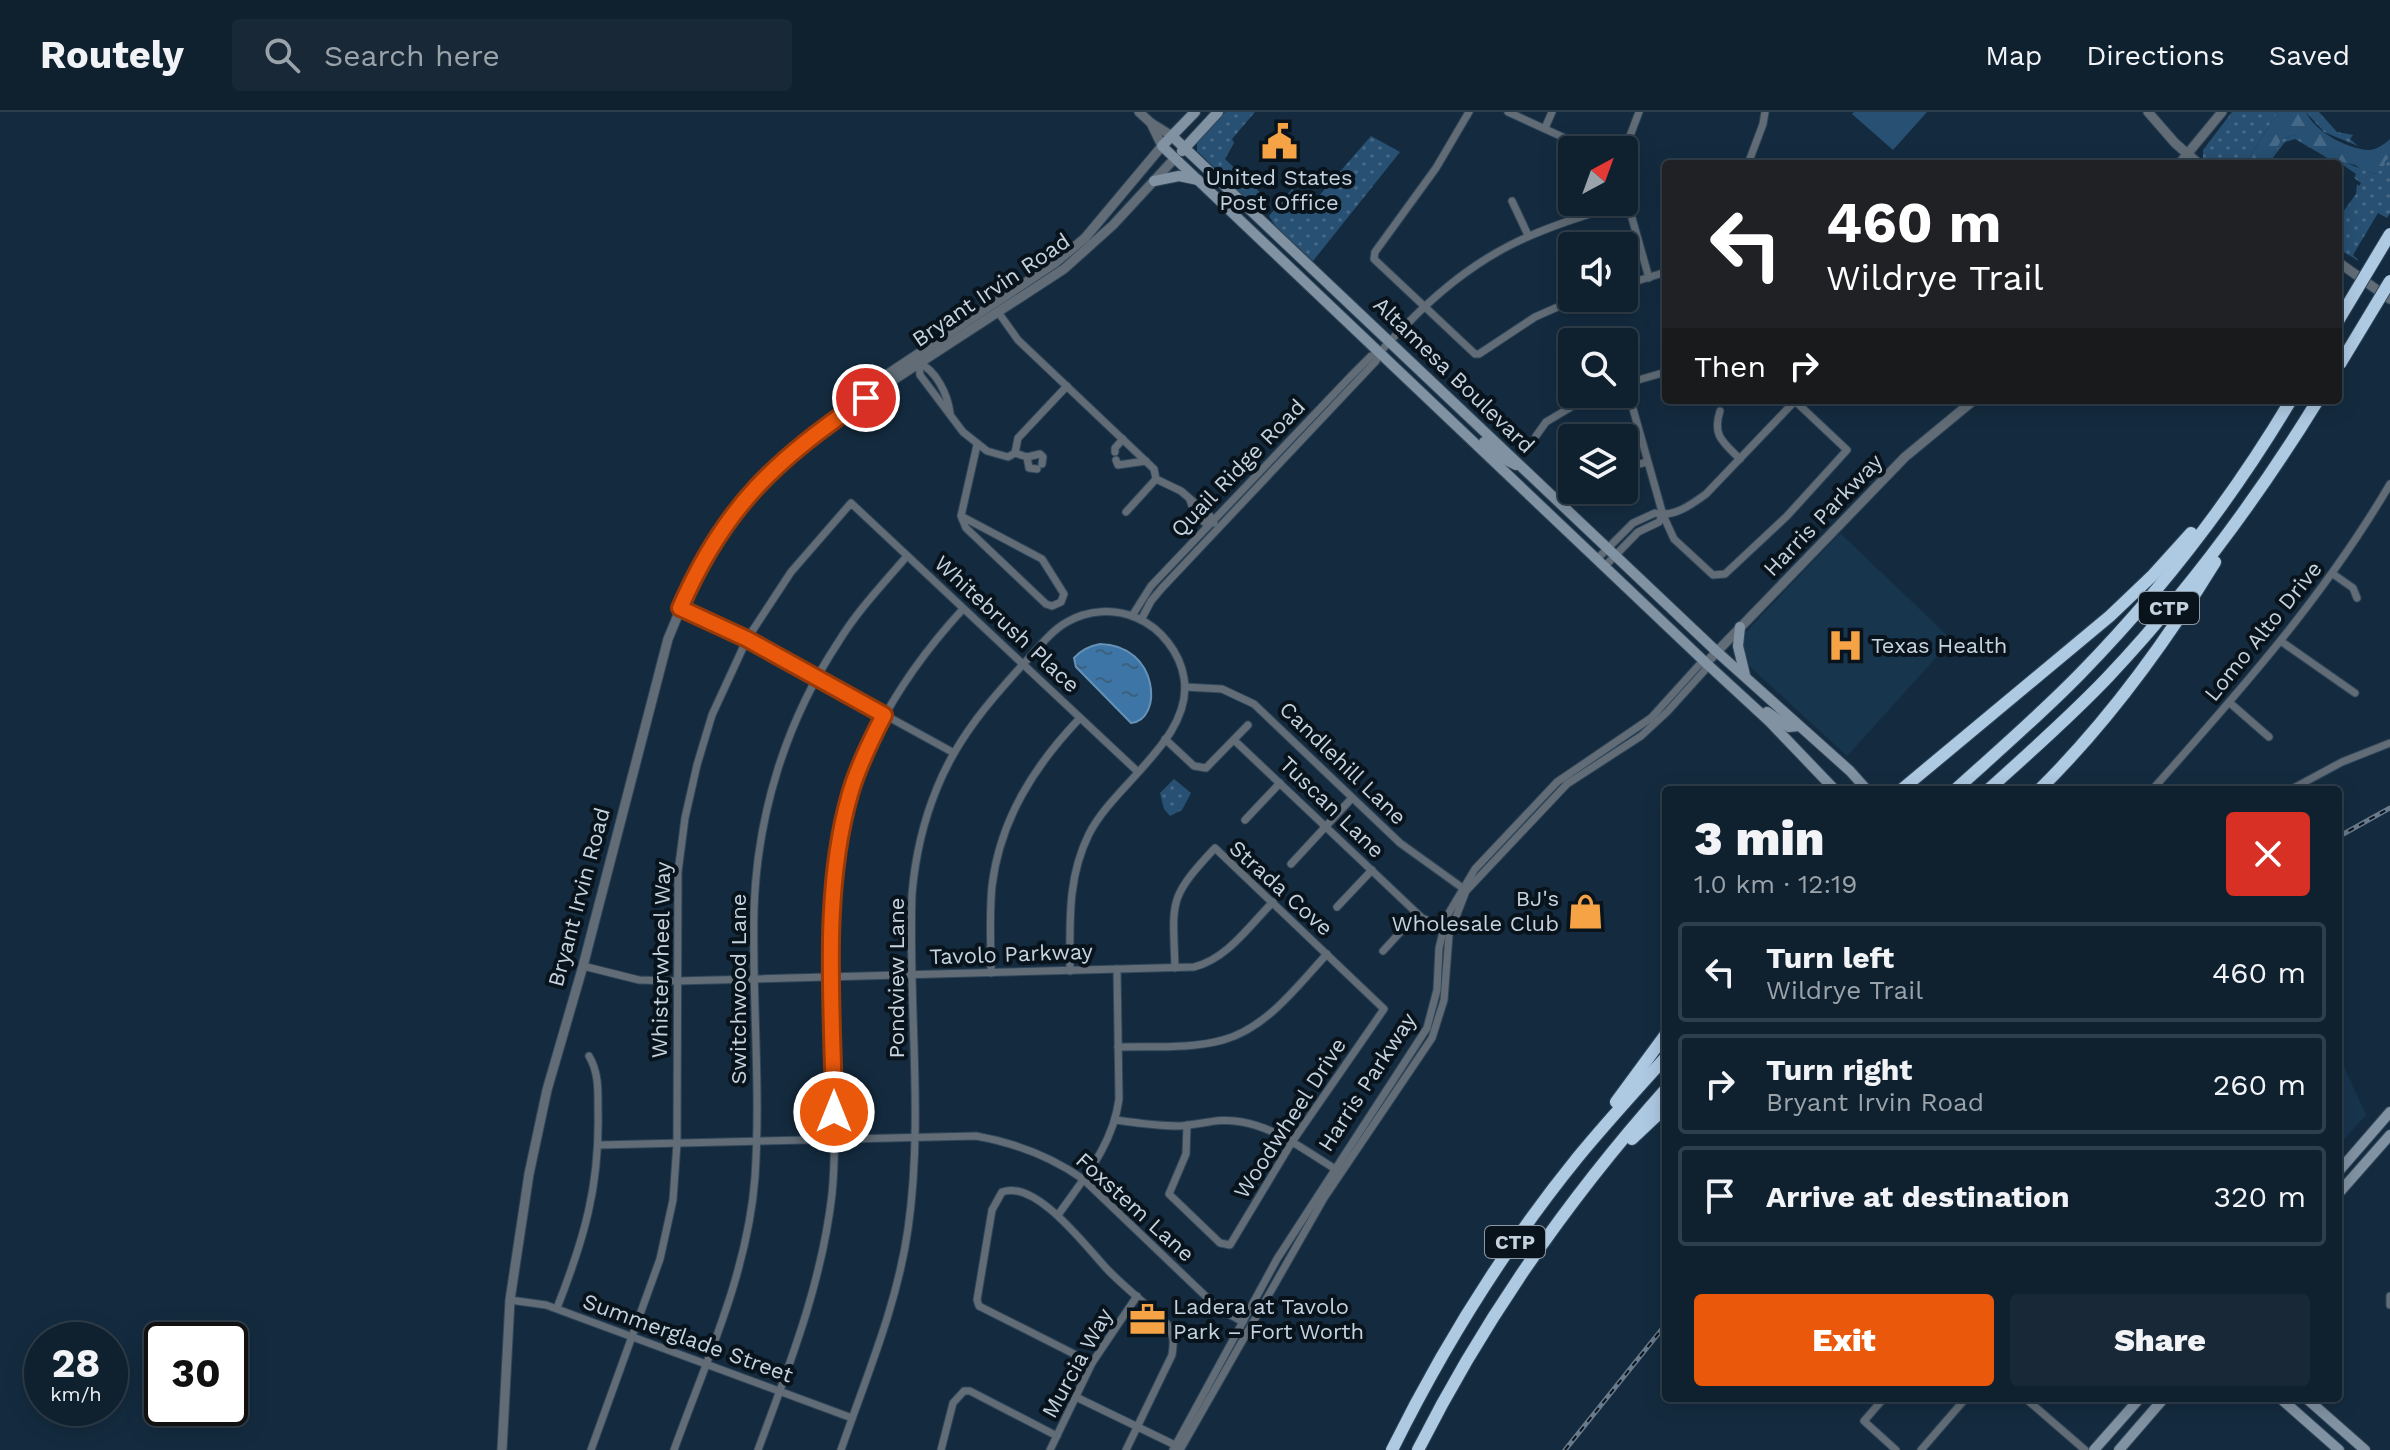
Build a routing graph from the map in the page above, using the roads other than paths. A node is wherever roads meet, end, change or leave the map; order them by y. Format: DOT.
graph roads {
  1 [pos="1139,112"];
  2 [pos="1195,112"];
  3 [pos="1218,112"];
  4 [pos="1469,112"];
  5 [pos="1508,112"];
  6 [pos="1552,112"];
  7 [pos="1639,112"];
  8 [pos="1755,112"];
  9 [pos="2148,112"];
  10 [pos="2222,112"];
  11 [pos="1765,114"];
  12 [pos="1151,123"];
  13 [pos="1545,128"];
  14 [pos="1172,136"];
  15 [pos="1562,136"];
  16 [pos="1630,136"];
  17 [pos="1162,146"];
  18 [pos="1185,147"];
  19 [pos="2188,155"];
  20 [pos="1175,158"];
  21 [pos="1749,160"];
  22 [pos="2183,160"];
  23 [pos="2194,160"];
  24 [pos="1198,180"];
  25 [pos="1154,181"];
  26 [pos="1512,201"];
  27 [pos="1581,216"];
  28 [pos="1632,216"];
  29 [pos="2390,234"];
  30 [pos="1528,235"];
  31 [pos="2342,265"];
  32 [pos="1662,273"];
  33 [pos="1649,278"];
  34 [pos="1638,281"];
  35 [pos="2390,281"];
  36 [pos="2390,299"];
  37 [pos="1425,306"];
  38 [pos="1558,307"];
  39 [pos="998,312"];
  40 [pos="2342,314"];
  41 [pos="1391,341"];
  42 [pos="1380,353"];
  43 [pos="917,359"];
  44 [pos="2342,361"];
  45 [pos="1662,373"];
  46 [pos="935,379"];
  47 [pos="1638,380"];
  48 [pos="926,385"];
  49 [pos="1067,386"];
  50 [pos="1792,404"];
  51 [pos="1798,404"];
  52 [pos="1969,404"];
  53 [pos="2288,404"];
  54 [pos="2315,404"];
  55 [pos="1570,408"];
  56 [pos="1632,408"];
  57 [pos="1720,411"];
  58 [pos="951,415"];
  59 [pos="1536,436"];
  60 [pos="1123,439"];
  61 [pos="2266,440"];
  62 [pos="977,445"];
  63 [pos="1477,445"];
  64 [pos="1015,453"];
  65 [pos="1027,457"];
  66 [pos="1740,459"];
  67 [pos="1147,461"];
  68 [pos="1647,462"];
  69 [pos="1638,464"];
  70 [pos="1522,466"];
  71 [pos="1156,479"];
  72 [pos="2390,484"];
  73 [pos="2254,499"];
  74 [pos="851,503"];
  75 [pos="1126,512"];
  76 [pos="1663,515"];
  77 [pos="961,516"];
  78 [pos="1214,523"];
  79 [pos="1611,552"];
  80 [pos="907,556"];
  81 [pos="1602,561"];
  82 [pos="2333,574"];
  83 [pos="2357,598"];
  84 [pos="1061,602"];
  85 [pos="680,608"];
  86 [pos="963,609"];
  87 [pos="1132,616"];
  88 [pos="1073,619"];
  89 [pos="1141,620"];
  90 [pos="1740,627"];
  91 [pos="747,639"];
  92 [pos="2282,642"];
  93 [pos="1716,651"];
  94 [pos="1706,663"];
  95 [pos="1023,665"];
  96 [pos="1746,676"];
  97 [pos="817,677"];
  98 [pos="1185,687"];
  99 [pos="2355,693"];
  100 [pos="2230,703"];
  101 [pos="1755,706"];
  102 [pos="884,715"];
  103 [pos="1080,718"];
  104 [pos="1248,725"];
  105 [pos="1799,726"];
  106 [pos="2269,737"];
  107 [pos="1786,738"];
  108 [pos="1165,739"];
  109 [pos="1234,740"];
  110 [pos="2390,743"];
  111 [pos="954,753"];
  112 [pos="1137,771"];
  113 [pos="1850,771"];
  114 [pos="1280,783"];
  115 [pos="1831,786"];
  116 [pos="1863,786"];
  117 [pos="1906,786"];
  118 [pos="1959,786"];
  119 [pos="1992,786"];
  120 [pos="2043,786"];
  121 [pos="2156,786"];
  122 [pos="2297,786"];
  123 [pos="1352,798"];
  124 [pos="1245,820"];
  125 [pos="1326,827"];
  126 [pos="1291,864"];
  127 [pos="1372,870"];
  128 [pos="1464,889"];
  129 [pos="1273,902"];
  130 [pos="1337,907"];
  131 [pos="1417,914"];
  132 [pos="1443,927"];
  133 [pos="1383,951"];
  134 [pos="1327,954"];
  135 [pos="583,966"];
  136 [pos="1175,968"];
  137 [pos="1117,969"];
  138 [pos="1070,971"];
  139 [pos="991,973"];
  140 [pos="913,975"];
  141 [pos="832,976"];
  142 [pos="756,979"];
  143 [pos="677,981"];
  144 [pos="1384,1009"];
  145 [pos="1662,1040"];
  146 [pos="1118,1047"];
  147 [pos="589,1056"];
  148 [pos="1662,1062"];
  149 [pos="1662,1094"];
  150 [pos="1662,1111"];
  151 [pos="2390,1112"];
  152 [pos="1116,1120"];
  153 [pos="1187,1125"];
  154 [pos="2374,1131"];
  155 [pos="915,1138"];
  156 [pos="2389,1138"];
  157 [pos="834,1140"];
  158 [pos="756,1142"];
  159 [pos="1292,1142"];
  160 [pos="677,1143"];
  161 [pos="599,1145"];
  162 [pos="1578,1157"];
  163 [pos="2342,1167"];
  164 [pos="1337,1170"];
  165 [pos="1595,1174"];
  166 [pos="1083,1179"];
  167 [pos="2342,1190"];
  168 [pos="1058,1215"];
  169 [pos="1137,1296"];
  170 [pos="2390,1296"];
  171 [pos="510,1300"];
  172 [pos="2390,1305"];
  173 [pos="557,1308"];
  174 [pos="1241,1321"];
  175 [pos="1250,1326"];
  176 [pos="632,1336"];
  177 [pos="1092,1363"];
  178 [pos="705,1364"];
  179 [pos="779,1391"];
  180 [pos="1076,1397"];
  181 [pos="1881,1402"];
  182 [pos="1963,1402"];
  183 [pos="2030,1402"];
  184 [pos="2136,1402"];
  185 [pos="2161,1402"];
  186 [pos="2285,1402"];
  187 [pos="2310,1402"];
  188 [pos="852,1418"];
  189 [pos="2335,1424"];
  190 [pos="1137,1427"];
  191 [pos="1057,1436"];
  192 [pos="2324,1436"];
  193 [pos="1177,1449"];
  194 [pos="502,1450"];
  195 [pos="591,1450"];
  196 [pos="674,1450"];
  197 [pos="758,1450"];
  198 [pos="841,1450"];
  199 [pos="941,1450"];
  200 [pos="1050,1450"];
  201 [pos="1126,1450"];
  202 [pos="1392,1450"];
  203 [pos="1418,1450"];
  204 [pos="1896,1450"];
  205 [pos="1921,1450"];
  206 [pos="2085,1450"];
  207 [pos="2094,1450"];
  208 [pos="2119,1450"];
  209 [pos="2339,1450"];
  210 [pos="2365,1450"];
  1 -- 12 [label="street, Altamesa Boulevard"];
  2 -- 14 [label="main road, Bryant Irvin Road"];
  3 -- 18 [label="main road, Bryant Irvin Road"];
  4 -- 37 [label="street"];
  5 -- 13 [label="street"];
  6 -- 13 [label="street"];
  7 -- 16 [label="street"];
  8 -- 11 [label="street"];
  9 -- 19 [label="street"];
  10 -- 19 [label="street"];
  11 -- 21 [label="street"];
  12 -- 14 [label="street, Altamesa Boulevard"];
  12 -- 17 [label="street, Altamesa Boulevard"];
  13 -- 15 [label="street"];
  14 -- 17 [label="main road, Bryant Irvin Road"];
  14 -- 18 [label="main road, Altamesa Boulevard"];
  17 -- 20 [label="main road, Altamesa Boulevard"];
  17 -- 43 [label="street, Bryant Irvin Road"];
  18 -- 20 [label="main road, Bryant Irvin Road"];
  18 -- 41 [label="main road, Altamesa Boulevard"];
  19 -- 22 [label="street"];
  19 -- 23 [label="street"];
  20 -- 24 [label="main road, Altamesa Boulevard"];
  20 -- 25 [label="street, Bryant Irvin Road"];
  24 -- 25 [label="main road"];
  24 -- 42 [label="main road, Altamesa Boulevard"];
  25 -- 39 [label="street, Bryant Irvin Road"];
  26 -- 30 [label="street"];
  27 -- 30 [label="street, Quail Ridge Road"];
  28 -- 33 [label="street"];
  29 -- 40 [label="highway, bridge"];
  30 -- 37 [label="street, Quail Ridge Road"];
  31 -- 36 [label="street"];
  32 -- 33 [label="street"];
  33 -- 34 [label="street"];
  35 -- 44 [label="highway, bridge"];
  37 -- 38 [label="street"];
  37 -- 41 [label="street, Quail Ridge Road"];
  39 -- 43 [label="street, Bryant Irvin Road"];
  39 -- 49 [label="street"];
  41 -- 42 [label="street, Quail Ridge Road"];
  41 -- 70 [label="main road, Altamesa Boulevard"];
  42 -- 63 [label="main road, Altamesa Boulevard"];
  42 -- 78 [label="street, Quail Ridge Road"];
  43 -- 46 [label="street"];
  43 -- 48 [label="street"];
  43 -- 85 [label="street, Bryant Irvin Road"];
  45 -- 47 [label="street"];
  46 -- 48 [label="street"];
  46 -- 58 [label="street"];
  48 -- 58 [label="street"];
  49 -- 60 [label="street"];
  49 -- 64 [label="street"];
  50 -- 66 [label="street"];
  51 -- 76 [label="street"];
  52 -- 90 [label="street, Harris Parkway"];
  53 -- 61 [label="highway, CTP"];
  54 -- 73 [label="highway, CTP"];
  55 -- 59 [label="street"];
  56 -- 68 [label="street"];
  57 -- 66 [label="street"];
  58 -- 62 [label="street"];
  60 -- 67 [label="street"];
  60 -- 67 [label="street"];
  61 -- 117 [label="highway"];
  61 -- 118 [label="highway, CTP"];
  62 -- 64 [label="street"];
  62 -- 77 [label="street"];
  63 -- 70 [label="main road"];
  63 -- 81 [label="main road, Altamesa Boulevard"];
  64 -- 65 [label="street"];
  65 -- 65 [label="street"];
  66 -- 76 [label="street"];
  67 -- 71 [label="street"];
  68 -- 69 [label="street"];
  68 -- 76 [label="street"];
  70 -- 79 [label="main road, Altamesa Boulevard"];
  71 -- 75 [label="street"];
  71 -- 78 [label="street"];
  72 -- 82 [label="street, Lomo Alto Drive"];
  73 -- 119 [label="highway, CTP"];
  73 -- 120 [label="highway"];
  74 -- 80 [label="street, Whitebrush Place"];
  74 -- 91 [label="street, Whisterwheel Way"];
  76 -- 79 [label="street"];
  77 -- 84 [label="street"];
  77 -- 84 [label="street"];
  78 -- 87 [label="street, Quail Ridge Road"];
  78 -- 89 [label="street, Quail Ridge Road"];
  79 -- 81 [label="street"];
  79 -- 93 [label="main road, Altamesa Boulevard"];
  80 -- 86 [label="street, Whitebrush Place"];
  80 -- 97 [label="street, Switchwood Lane"];
  81 -- 94 [label="main road, Altamesa Boulevard"];
  82 -- 83 [label="street"];
  82 -- 92 [label="street, Lomo Alto Drive"];
  84 -- 88 [label="street"];
  85 -- 91 [label="street"];
  85 -- 135 [label="street, Bryant Irvin Road"];
  86 -- 95 [label="street, Whitebrush Place"];
  86 -- 102 [label="street"];
  87 -- 88 [label="street, Pondview Lane"];
  87 -- 89 [label="street, Pondview Lane"];
  88 -- 95 [label="street, Pondview Lane"];
  89 -- 98 [label="street, Pondview Lane"];
  90 -- 93 [label="street, Harris Parkway"];
  90 -- 96 [label="main road"];
  91 -- 97 [label="street"];
  91 -- 143 [label="street, Whisterwheel Way"];
  92 -- 99 [label="street"];
  92 -- 100 [label="street, Lomo Alto Drive"];
  93 -- 94 [label="street, Harris Parkway"];
  93 -- 96 [label="main road, Altamesa Boulevard"];
  94 -- 101 [label="main road, Altamesa Boulevard"];
  94 -- 128 [label="street, Harris Parkway"];
  95 -- 103 [label="street, Whitebrush Place"];
  95 -- 111 [label="street, Pondview Lane"];
  96 -- 105 [label="main road, Altamesa Boulevard"];
  97 -- 102 [label="street"];
  97 -- 142 [label="street, Switchwood Lane"];
  98 -- 108 [label="street"];
  98 -- 123 [label="street, Candlehill Lane"];
  100 -- 106 [label="street"];
  100 -- 121 [label="street, Lomo Alto Drive"];
  101 -- 105 [label="main road"];
  101 -- 107 [label="main road, Altamesa Boulevard"];
  102 -- 111 [label="street"];
  102 -- 141 [label="street"];
  103 -- 112 [label="street, Whitebrush Place"];
  103 -- 139 [label="street"];
  104 -- 109 [label="street"];
  105 -- 113 [label="main road, Altamesa Boulevard"];
  107 -- 113 [label="main road"];
  107 -- 115 [label="main road, Altamesa Boulevard"];
  108 -- 109 [label="street"];
  108 -- 112 [label="street"];
  109 -- 114 [label="street, Tuscan Lane"];
  110 -- 122 [label="street"];
  111 -- 140 [label="street, Pondview Lane"];
  112 -- 138 [label="street"];
  113 -- 116 [label="main road, Altamesa Boulevard"];
  114 -- 124 [label="street"];
  114 -- 125 [label="street, Tuscan Lane"];
  123 -- 125 [label="street"];
  123 -- 128 [label="street, Candlehill Lane"];
  125 -- 126 [label="street"];
  125 -- 127 [label="street, Tuscan Lane"];
  127 -- 130 [label="street"];
  127 -- 131 [label="street, Tuscan Lane"];
  128 -- 132 [label="street, Harris Parkway"];
  128 -- 164 [label="street, Harris Parkway"];
  129 -- 134 [label="street, Strada Cove"];
  129 -- 136 [label="street, Tavolo Parkway"];
  129 -- 136 [label="street, Strada Cove"];
  131 -- 132 [label="street, Tuscan Lane"];
  131 -- 133 [label="street"];
  132 -- 164 [label="street, Harris Parkway"];
  134 -- 144 [label="street, Strada Cove"];
  134 -- 146 [label="street"];
  135 -- 143 [label="street, Tavolo Parkway"];
  135 -- 171 [label="street, Bryant Irvin Road"];
  136 -- 137 [label="street, Tavolo Parkway"];
  137 -- 138 [label="street, Tavolo Parkway"];
  137 -- 146 [label="street"];
  138 -- 139 [label="street, Tavolo Parkway"];
  139 -- 140 [label="street, Tavolo Parkway"];
  140 -- 141 [label="street, Tavolo Parkway"];
  140 -- 155 [label="street, Pondview Lane"];
  141 -- 142 [label="street, Tavolo Parkway"];
  141 -- 157 [label="street"];
  142 -- 143 [label="street, Tavolo Parkway"];
  142 -- 158 [label="street, Switchwood Lane"];
  143 -- 160 [label="street, Whisterwheel Way"];
  144 -- 159 [label="street, Woodwheel Drive"];
  145 -- 162 [label="highway"];
  146 -- 152 [label="street"];
  147 -- 161 [label="street"];
  148 -- 162 [label="highway, CTP"];
  149 -- 165 [label="highway, CTP"];
  150 -- 165 [label="highway"];
  151 -- 154 [label="main road"];
  152 -- 153 [label="street"];
  152 -- 166 [label="street"];
  153 -- 159 [label="street"];
  153 -- 159 [label="street, Woodwheel Drive"];
  154 -- 156 [label="street"];
  154 -- 163 [label="main road"];
  155 -- 157 [label="street, Foxstem Lane"];
  155 -- 166 [label="street, Foxstem Lane"];
  155 -- 188 [label="street, Pondview Lane"];
  156 -- 167 [label="main road"];
  157 -- 158 [label="street, Foxstem Lane"];
  157 -- 179 [label="street"];
  158 -- 160 [label="street, Foxstem Lane"];
  158 -- 178 [label="street, Switchwood Lane"];
  159 -- 164 [label="street"];
  160 -- 161 [label="street, Foxstem Lane"];
  160 -- 176 [label="street, Whisterwheel Way"];
  161 -- 173 [label="street"];
  162 -- 202 [label="highway, CTP"];
  164 -- 174 [label="street, Harris Parkway"];
  164 -- 175 [label="street, Harris Parkway"];
  165 -- 203 [label="highway, CTP"];
  166 -- 168 [label="street"];
  166 -- 174 [label="street, Foxstem Lane"];
  168 -- 169 [label="street"];
  168 -- 177 [label="street"];
  169 -- 177 [label="street, Murcia Way"];
  169 -- 190 [label="street"];
  170 -- 172 [label="street"];
  171 -- 173 [label="street, Summerglade Street"];
  171 -- 194 [label="street, Bryant Irvin Road"];
  173 -- 176 [label="street, Summerglade Street"];
  174 -- 175 [label="street, Foxstem Lane"];
  174 -- 193 [label="street, Harris Parkway"];
  175 -- 193 [label="street, Harris Parkway"];
  176 -- 178 [label="street, Summerglade Street"];
  176 -- 195 [label="street, Whisterwheel Way"];
  177 -- 180 [label="street, Murcia Way"];
  178 -- 179 [label="street, Summerglade Street"];
  178 -- 196 [label="street, Switchwood Lane"];
  179 -- 188 [label="street, Summerglade Street"];
  179 -- 197 [label="street"];
  180 -- 190 [label="street"];
  180 -- 191 [label="street, Murcia Way"];
  181 -- 204 [label="street"];
  182 -- 205 [label="street"];
  183 -- 206 [label="street"];
  184 -- 207 [label="main road"];
  185 -- 208 [label="main road"];
  186 -- 192 [label="main road"];
  187 -- 189 [label="main road"];
  188 -- 198 [label="street, Pondview Lane"];
  189 -- 192 [label="main road"];
  189 -- 210 [label="main road"];
  190 -- 193 [label="street"];
  190 -- 201 [label="street"];
  191 -- 199 [label="street"];
  191 -- 200 [label="street, Murcia Way"];
  192 -- 209 [label="main road"];
}
